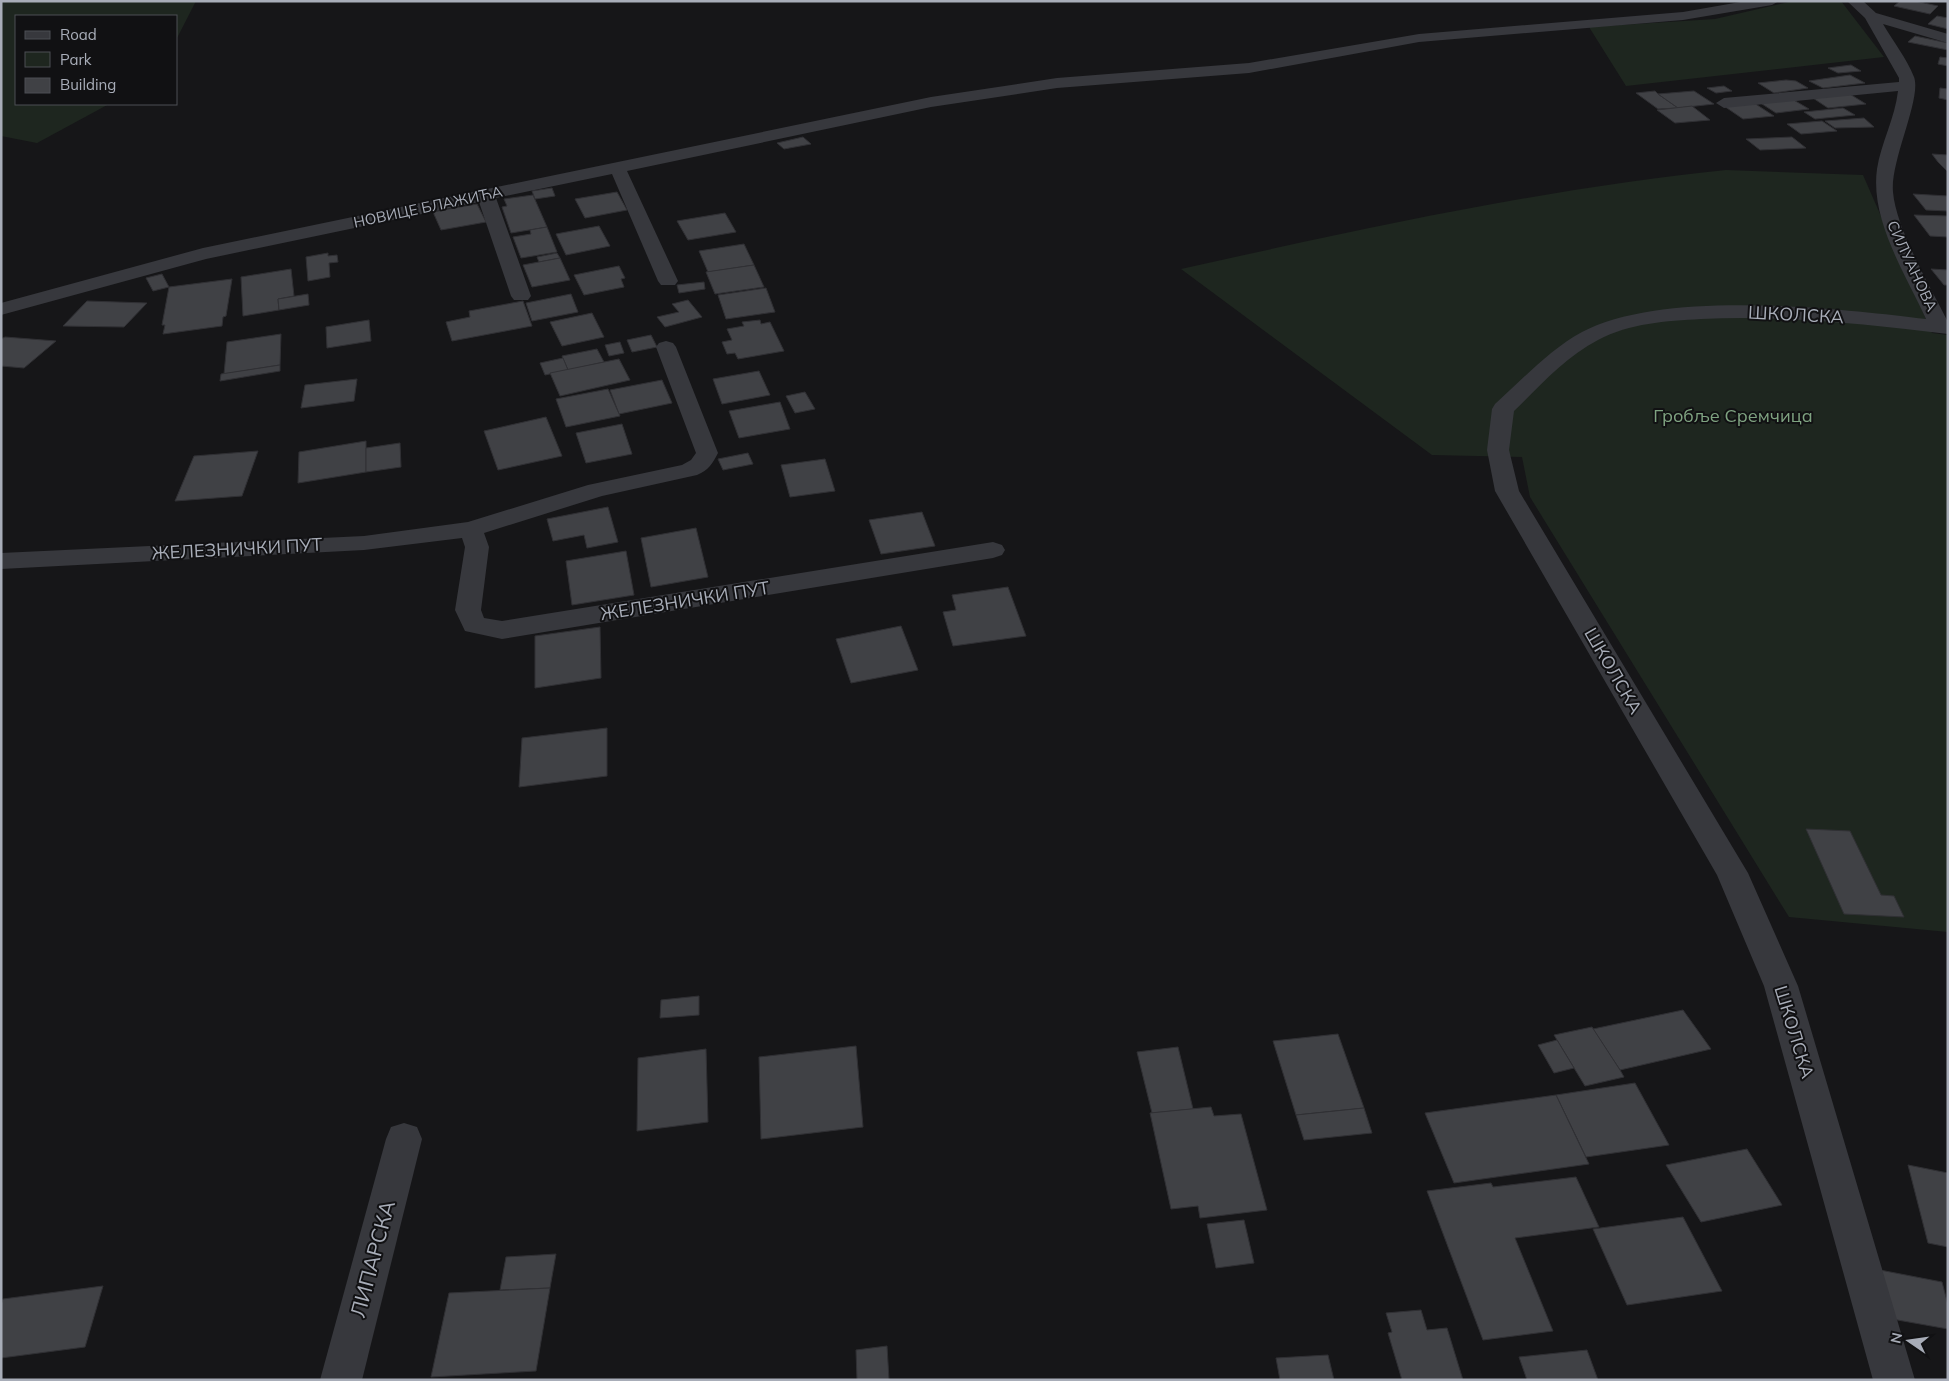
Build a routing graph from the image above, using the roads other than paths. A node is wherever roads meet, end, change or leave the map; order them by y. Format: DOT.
graph roads {
  1 [pos="1772,1"];
  2 [pos="1854,1"];
  3 [pos="1871,16"];
  4 [pos="1948,39"];
  5 [pos="1906,86"];
  6 [pos="1724,103"];
  7 [pos="617,168"];
  8 [pos="486,195"];
  9 [pos="668,281"];
  10 [pos="522,296"];
  11 [pos="1,310"];
  12 [pos="1944,328"];
  13 [pos="666,347"];
  14 [pos="471,528"];
  15 [pos="993,550"];
  16 [pos="1,561"];
  17 [pos="404,1139"];
  18 [pos="341,1380"];
  19 [pos="1894,1380"];
  1 -- 7 [label="street, НОВИЦЕ БЛАЖИЋА"];
  2 -- 3 [label="street, СИЛУАНОВА"];
  3 -- 4 [label="street"];
  3 -- 5 [label="street, СИЛУАНОВА"];
  5 -- 6 [label="street"];
  5 -- 12 [label="street, СИЛУАНОВА"];
  7 -- 8 [label="street, НОВИЦЕ БЛАЖИЋА"];
  7 -- 9 [label="street"];
  8 -- 10 [label="street"];
  8 -- 11 [label="street, НОВИЦЕ БЛАЖИЋА"];
  12 -- 19 [label="street, ШКОЛСКА"];
  13 -- 14 [label="street, ЖЕЛЕЗНИЧКИ ПУТ"];
  14 -- 15 [label="street, ЖЕЛЕЗНИЧКИ ПУТ"];
  14 -- 16 [label="street, ЖЕЛЕЗНИЧКИ ПУТ"];
  17 -- 18 [label="street, ЛИПАРСКА"];
}
